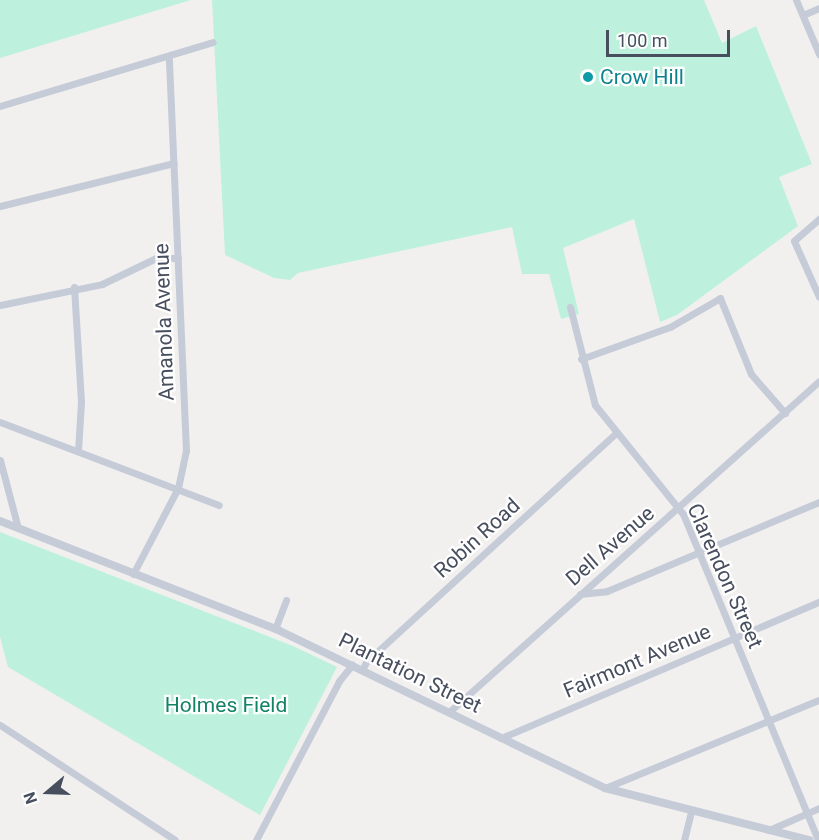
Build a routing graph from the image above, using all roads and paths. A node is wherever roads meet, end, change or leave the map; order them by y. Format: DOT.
graph roads {
  1 [pos="796,0"];
  2 [pos="819,8"];
  3 [pos="802,15"];
  4 [pos="213,42"];
  5 [pos="819,54"];
  6 [pos="169,56"];
  7 [pos="0,106"];
  8 [pos="174,163"];
  9 [pos="0,206"];
  10 [pos="819,219"];
  11 [pos="178,258"];
  12 [pos="74,287"];
  13 [pos="819,297"];
  14 [pos="0,305"];
  15 [pos="570,307"];
  16 [pos="581,359"];
  17 [pos="819,381"];
  18 [pos="784,413"];
  19 [pos="0,422"];
  20 [pos="616,433"];
  21 [pos="78,451"];
  22 [pos="0,460"];
  23 [pos="177,490"];
  24 [pos="819,502"];
  25 [pos="219,505"];
  26 [pos="678,508"];
  27 [pos="0,520"];
  28 [pos="18,528"];
  29 [pos="700,551"];
  30 [pos="133,574"];
  31 [pos="580,594"];
  32 [pos="286,600"];
  33 [pos="819,602"];
  34 [pos="275,629"];
  35 [pos="736,638"];
  36 [pos="352,665"];
  37 [pos="362,670"];
  38 [pos="819,700"];
  39 [pos="449,712"];
  40 [pos="770,721"];
  41 [pos="0,725"];
  42 [pos="501,738"];
  43 [pos="605,788"];
  44 [pos="819,808"];
  45 [pos="691,811"];
  46 [pos="807,813"];
  47 [pos="768,831"];
  48 [pos="175,840"];
  49 [pos="256,840"];
  50 [pos="684,840"];
  51 [pos="809,840"];
  52 [pos="818,840"];
  1 -- 3 [label="street"];
  2 -- 3 [label="street"];
  3 -- 5 [label="street"];
  4 -- 6 [label="street"];
  6 -- 7 [label="street"];
  6 -- 8 [label="street, Amanola Avenue"];
  8 -- 9 [label="street"];
  8 -- 11 [label="street, Amanola Avenue"];
  10 -- 13 [label="street"];
  11 -- 12 [label="street"];
  11 -- 23 [label="street, Amanola Avenue"];
  12 -- 14 [label="street"];
  12 -- 21 [label="street"];
  15 -- 16 [label="street, Clarendon Street"];
  16 -- 18 [label="street"];
  16 -- 20 [label="street, Clarendon Street"];
  17 -- 18 [label="street, Dell Avenue"];
  18 -- 26 [label="street, Dell Avenue"];
  19 -- 21 [label="street"];
  20 -- 26 [label="street, Clarendon Street"];
  20 -- 37 [label="street, Robin Road"];
  21 -- 23 [label="street"];
  22 -- 28 [label="street"];
  23 -- 25 [label="street"];
  23 -- 30 [label="street, Amanola Avenue"];
  24 -- 29 [label="street"];
  26 -- 29 [label="street, Clarendon Street"];
  26 -- 31 [label="street, Dell Avenue"];
  27 -- 28 [label="street, Plantation Street"];
  28 -- 30 [label="street, Plantation Street"];
  29 -- 31 [label="street"];
  29 -- 35 [label="street, Clarendon Street"];
  30 -- 34 [label="street, Plantation Street"];
  31 -- 39 [label="street, Dell Avenue"];
  32 -- 34 [label="street"];
  33 -- 35 [label="street, Fairmont Avenue"];
  34 -- 36 [label="street, Plantation Street"];
  35 -- 40 [label="street, Clarendon Street"];
  35 -- 42 [label="street, Fairmont Avenue"];
  36 -- 37 [label="street, Plantation Street"];
  36 -- 49 [label="street"];
  37 -- 39 [label="street, Plantation Street"];
  38 -- 40 [label="street"];
  39 -- 42 [label="street, Plantation Street"];
  40 -- 43 [label="street"];
  40 -- 46 [label="street, Clarendon Street"];
  41 -- 48 [label="street"];
  42 -- 43 [label="street, Plantation Street"];
  43 -- 45 [label="street, Plantation Street"];
  44 -- 46 [label="street"];
  45 -- 47 [label="street, Plantation Street"];
  45 -- 50 [label="street"];
  46 -- 47 [label="street"];
  46 -- 52 [label="street, Clarendon Street"];
  47 -- 51 [label="street, Plantation Street"];
}
